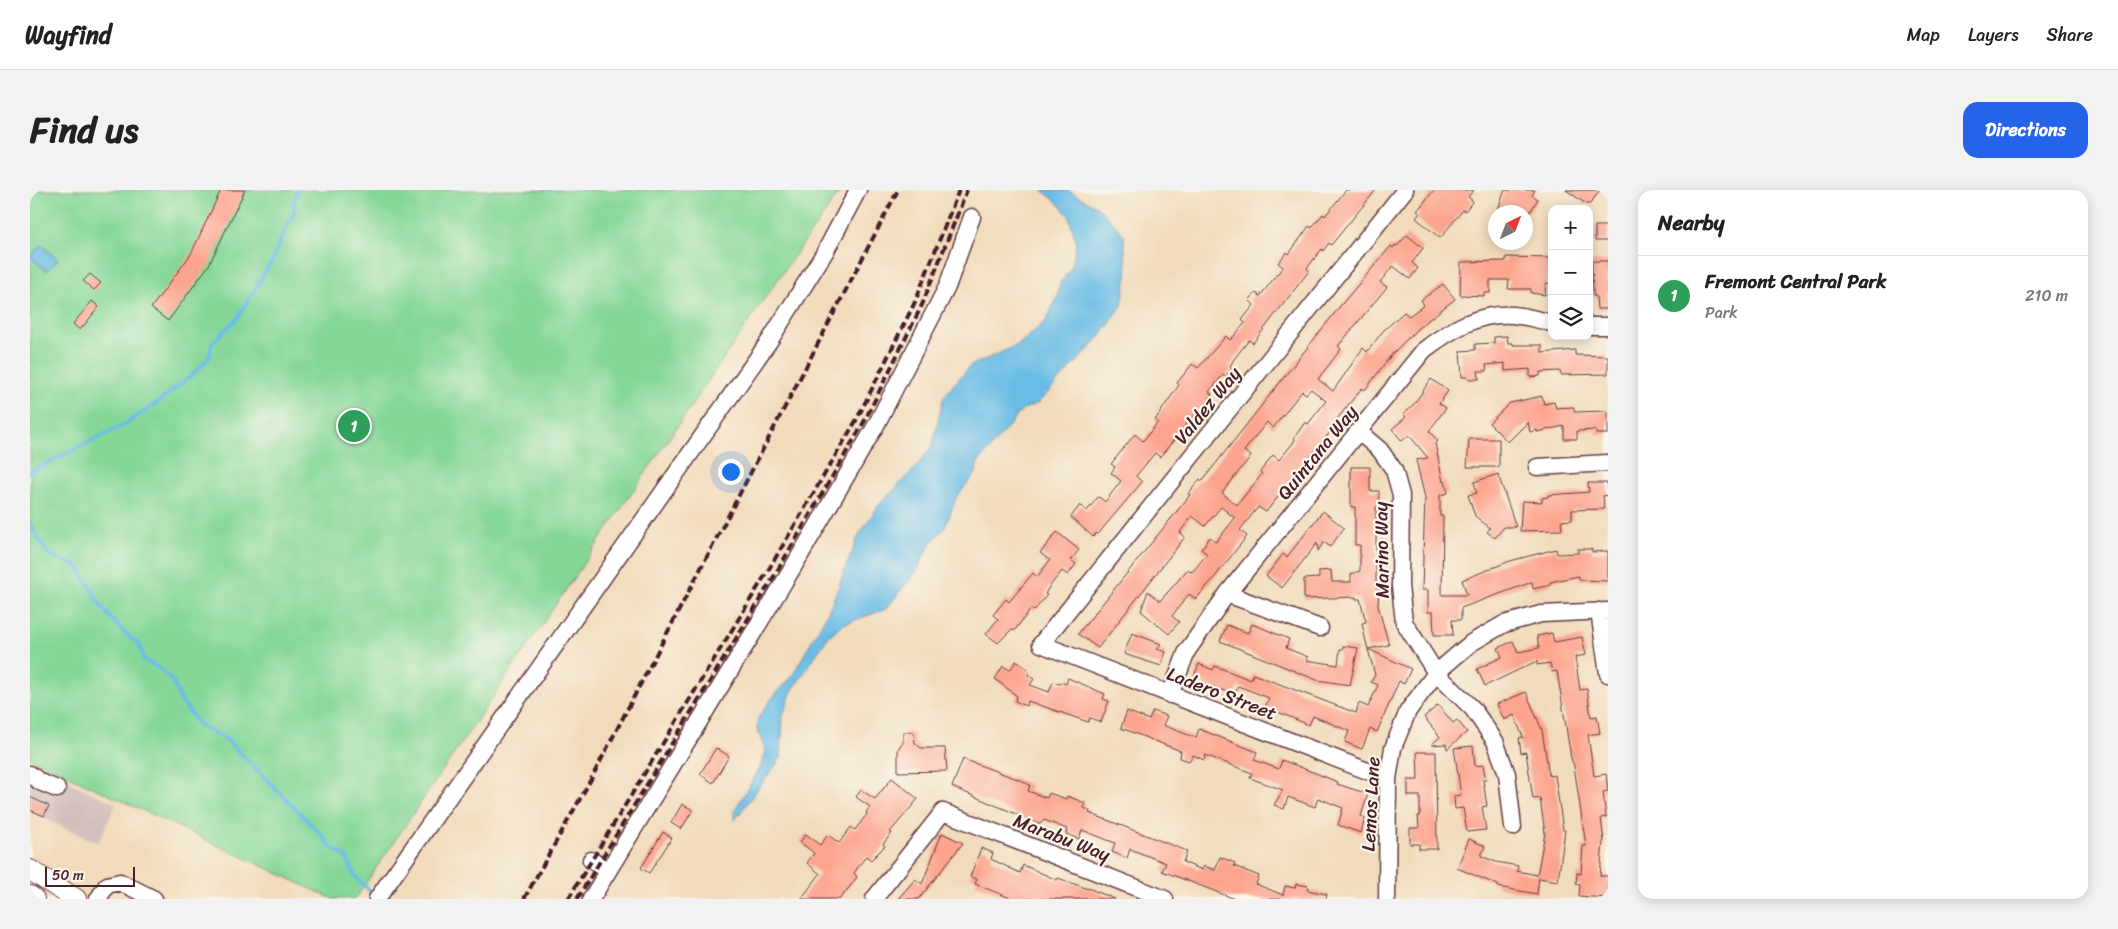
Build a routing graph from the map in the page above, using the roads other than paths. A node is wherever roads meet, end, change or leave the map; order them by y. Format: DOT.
graph roads {
  1 [pos="858,190"];
  2 [pos="1404,190"];
  3 [pos="972,217"];
  4 [pos="1548,322"];
  5 [pos="1593,326"];
  6 [pos="1608,326"];
  7 [pos="1359,432"];
  8 [pos="1608,464"];
  9 [pos="1537,467"];
  10 [pos="1227,594"];
  11 [pos="1604,611"];
  12 [pos="1320,628"];
  13 [pos="1041,644"];
  14 [pos="1436,672"];
  15 [pos="1608,674"];
  16 [pos="1170,695"];
  17 [pos="30,774"];
  18 [pos="1388,779"];
  19 [pos="57,789"];
  20 [pos="1513,827"];
  21 [pos="591,860"];
  22 [pos="30,870"];
  23 [pos="608,871"];
  24 [pos="30,896"];
  25 [pos="379,896"];
  26 [pos="34,899"];
  27 [pos="76,899"];
  28 [pos="98,899"];
  29 [pos="154,899"];
  30 [pos="591,899"];
  31 [pos="874,899"];
  32 [pos="1165,899"];
  33 [pos="1387,899"];
  1 -- 25 [label="street"];
  2 -- 13 [label="street, Valdez Way"];
  3 -- 23 [label="street"];
  4 -- 7 [label="street, Quintana Way"];
  5 -- 6 [label="street"];
  7 -- 10 [label="street, Quintana Way"];
  7 -- 14 [label="street, Marino Way"];
  8 -- 9 [label="street"];
  10 -- 12 [label="street"];
  10 -- 16 [label="street, Quintana Way"];
  11 -- 14 [label="street, Lemos Lane"];
  11 -- 15 [label="street"];
  13 -- 16 [label="street, Ladero Street"];
  14 -- 18 [label="street, Lemos Lane"];
  14 -- 20 [label="street, Marino Way"];
  16 -- 18 [label="street, Ladero Street"];
  17 -- 19 [label="street"];
  18 -- 33 [label="street, Lemos Lane"];
  21 -- 23 [label="street"];
  22 -- 27 [label="main road"];
  23 -- 30 [label="street"];
  24 -- 26 [label="main road"];
  28 -- 29 [label="street"];
  31 -- 32 [label="street, Marabu Way"];
}
